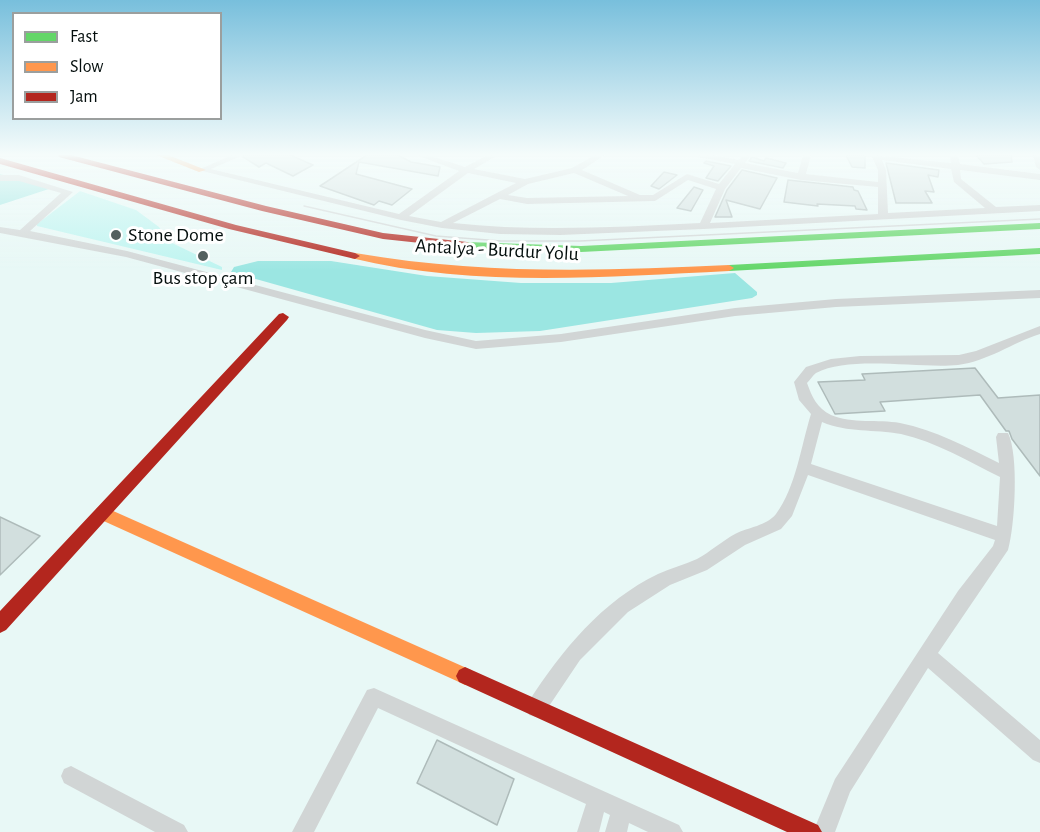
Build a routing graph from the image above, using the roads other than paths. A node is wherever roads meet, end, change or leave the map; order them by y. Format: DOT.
graph roads {
  1 [pos="66,194"];
  2 [pos="117,194"];
  3 [pos="206,194"];
  4 [pos="303,194"];
  5 [pos="433,194"];
  6 [pos="503,194"];
  7 [pos="629,194"];
  8 [pos="661,194"];
  9 [pos="718,194"];
  10 [pos="882,194"];
  11 [pos="974,194"];
  12 [pos="499,196"];
  13 [pos="641,199"];
  14 [pos="1040,208"];
  15 [pos="993,210"];
  16 [pos="883,216"];
  17 [pos="401,217"];
  18 [pos="442,225"];
  19 [pos="704,226"];
  20 [pos="1040,226"];
  21 [pos="994,228"];
  22 [pos="0,231"];
  23 [pos="22,232"];
  24 [pos="1040,251"];
  25 [pos="1008,253"];
  26 [pos="1040,294"];
  27 [pos="283,317"];
  28 [pos="1040,330"];
  29 [pos="818,413"];
  30 [pos="1003,437"];
  31 [pos="803,467"];
  32 [pos="1007,474"];
  33 [pos="102,513"];
  34 [pos="1004,536"];
  35 [pos="0,624"];
  36 [pos="927,655"];
  37 [pos="536,708"];
  38 [pos="1040,753"];
  39 [pos="70,776"];
  40 [pos="598,799"];
  41 [pos="622,810"];
  42 [pos="177,832"];
  43 [pos="303,832"];
  44 [pos="588,832"];
  45 [pos="616,832"];
  46 [pos="672,832"];
  47 [pos="811,832"];
  48 [pos="824,832"];
  1 -- 23 [label="street"];
  2 -- 25 [label="main road, Antalya - Burdur Yolu"];
  3 -- 21 [label="main road, Antalya - Burdur Yolu"];
  4 -- 17 [label="street"];
  5 -- 17 [label="street"];
  6 -- 12 [label="street"];
  7 -- 13 [label="street"];
  8 -- 13 [label="street"];
  9 -- 19 [label="street"];
  10 -- 16 [label="street"];
  11 -- 15 [label="street"];
  12 -- 13 [label="street"];
  12 -- 18 [label="street"];
  14 -- 15 [label="street"];
  15 -- 16 [label="street"];
  16 -- 19 [label="street"];
  17 -- 18 [label="street"];
  18 -- 19 [label="street"];
  20 -- 21 [label="main road, Antalya - Burdur Yolu"];
  21 -- 25 [label="main road"];
  22 -- 23 [label="street"];
  23 -- 26 [label="street"];
  24 -- 25 [label="main road, Antalya - Burdur Yolu"];
  27 -- 33 [label="main road"];
  28 -- 29 [label="street"];
  29 -- 31 [label="street"];
  29 -- 32 [label="street"];
  30 -- 32 [label="street"];
  31 -- 34 [label="street"];
  31 -- 37 [label="street"];
  32 -- 34 [label="street"];
  33 -- 35 [label="main road"];
  33 -- 37 [label="main road"];
  34 -- 36 [label="street"];
  36 -- 38 [label="street"];
  36 -- 48 [label="street"];
  37 -- 47 [label="main road"];
  39 -- 42 [label="street"];
  40 -- 41 [label="street"];
  40 -- 43 [label="street"];
  40 -- 44 [label="street"];
  41 -- 45 [label="street"];
  41 -- 46 [label="street"];
}
